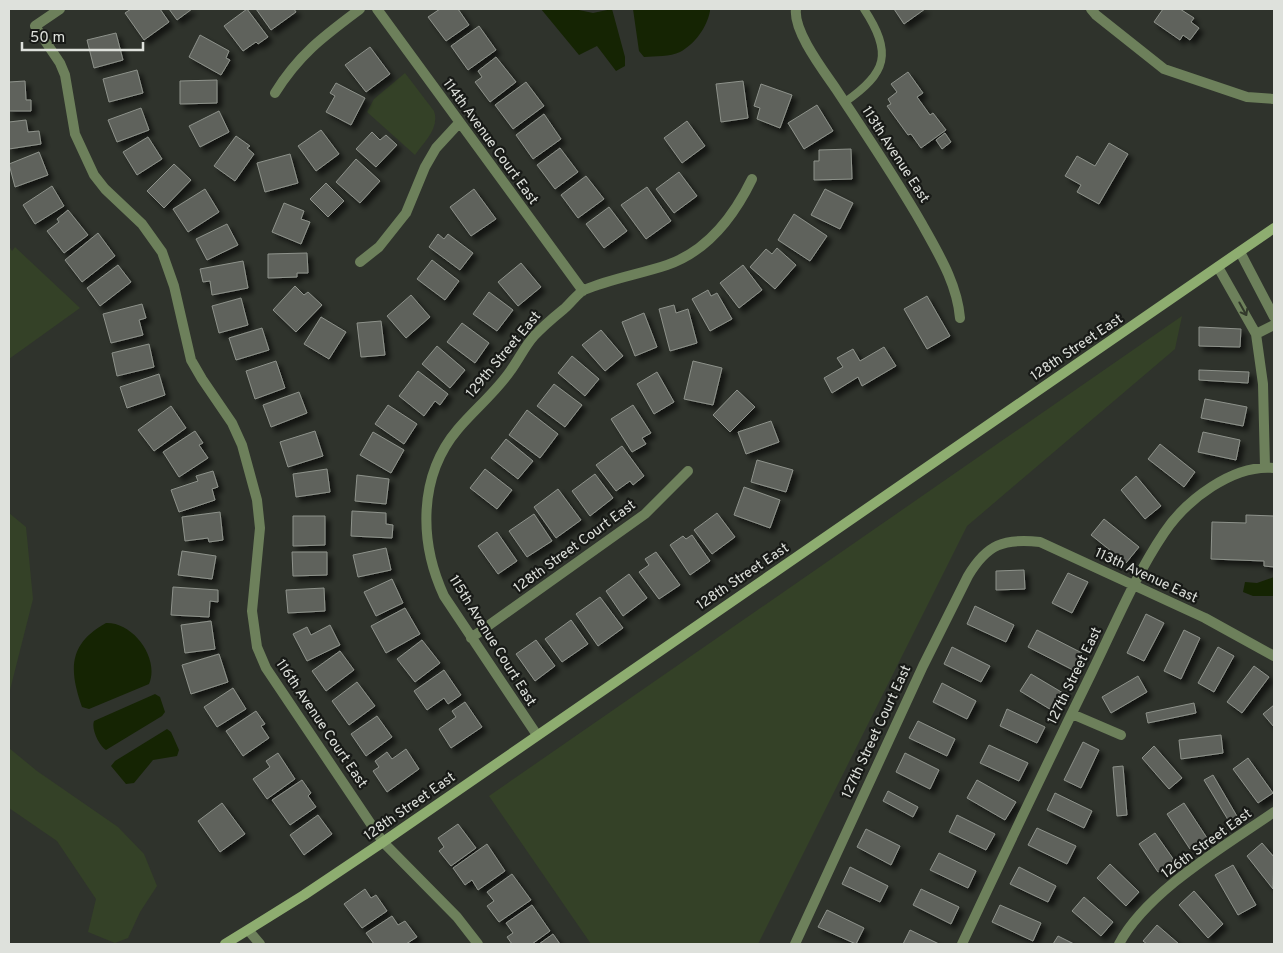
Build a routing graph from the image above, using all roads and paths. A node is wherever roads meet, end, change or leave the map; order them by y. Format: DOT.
graph roads {
  1 [pos="60,9"];
  2 [pos="360,9"];
  3 [pos="377,9"];
  4 [pos="864,9"];
  5 [pos="1091,9"];
  6 [pos="795,10"];
  7 [pos="275,93"];
  8 [pos="1274,99"];
  9 [pos="845,102"];
  10 [pos="459,123"];
  11 [pos="752,179"];
  12 [pos="1274,228"];
  13 [pos="1240,252"];
  14 [pos="360,262"];
  15 [pos="1218,267"];
  16 [pos="583,291"];
  17 [pos="1274,317"];
  18 [pos="960,318"];
  19 [pos="1274,326"];
  20 [pos="1256,334"];
  21 [pos="1270,467"];
  22 [pos="688,471"];
  23 [pos="427,499"];
  24 [pos="1002,545"];
  25 [pos="1134,587"];
  26 [pos="472,638"];
  27 [pos="1274,656"];
  28 [pos="1072,714"];
  29 [pos="1120,735"];
  30 [pos="537,736"];
  31 [pos="1274,812"];
  32 [pos="383,842"];
  33 [pos="249,931"];
  34 [pos="225,944"];
  35 [pos="260,944"];
  36 [pos="478,944"];
  37 [pos="795,944"];
  38 [pos="962,944"];
  39 [pos="1119,944"];
  1 -- 32 [label="street, 116th Avenue Court East"];
  2 -- 7 [label="street"];
  3 -- 10 [label="street, 114th Avenue Court East"];
  4 -- 9 [label="lane"];
  5 -- 8 [label="street"];
  6 -- 9 [label="street, 113th Avenue East"];
  9 -- 18 [label="street, 113th Avenue East"];
  10 -- 14 [label="street"];
  10 -- 16 [label="street, 114th Avenue Court East"];
  11 -- 16 [label="street, 129th Street East"];
  12 -- 13 [label="street, 128th Street East"];
  13 -- 15 [label="street, 128th Street East"];
  13 -- 17 [label="street"];
  15 -- 20 [label="street, one-way"];
  15 -- 30 [label="street, 128th Street East"];
  16 -- 23 [label="street, 129th Street East"];
  19 -- 20 [label="street"];
  20 -- 21 [label="street"];
  21 -- 25 [label="street, 127th Street East"];
  22 -- 26 [label="street, 128th Street Court East"];
  23 -- 26 [label="street, 115th Avenue Court East"];
  24 -- 25 [label="street, 113th Avenue East"];
  24 -- 37 [label="street, 127th Street Court East"];
  25 -- 27 [label="street, 113th Avenue East"];
  25 -- 28 [label="street, 127th Street East"];
  26 -- 30 [label="street, 115th Avenue Court East"];
  28 -- 29 [label="street"];
  28 -- 38 [label="street, 127th Street East"];
  30 -- 32 [label="street, 128th Street East"];
  31 -- 39 [label="street, 126th Street East"];
  32 -- 33 [label="street, 128th Street East"];
  32 -- 36 [label="street, 116th Avenue Court East"];
  33 -- 34 [label="street, 128th Street East"];
  33 -- 35 [label="street"];
}
